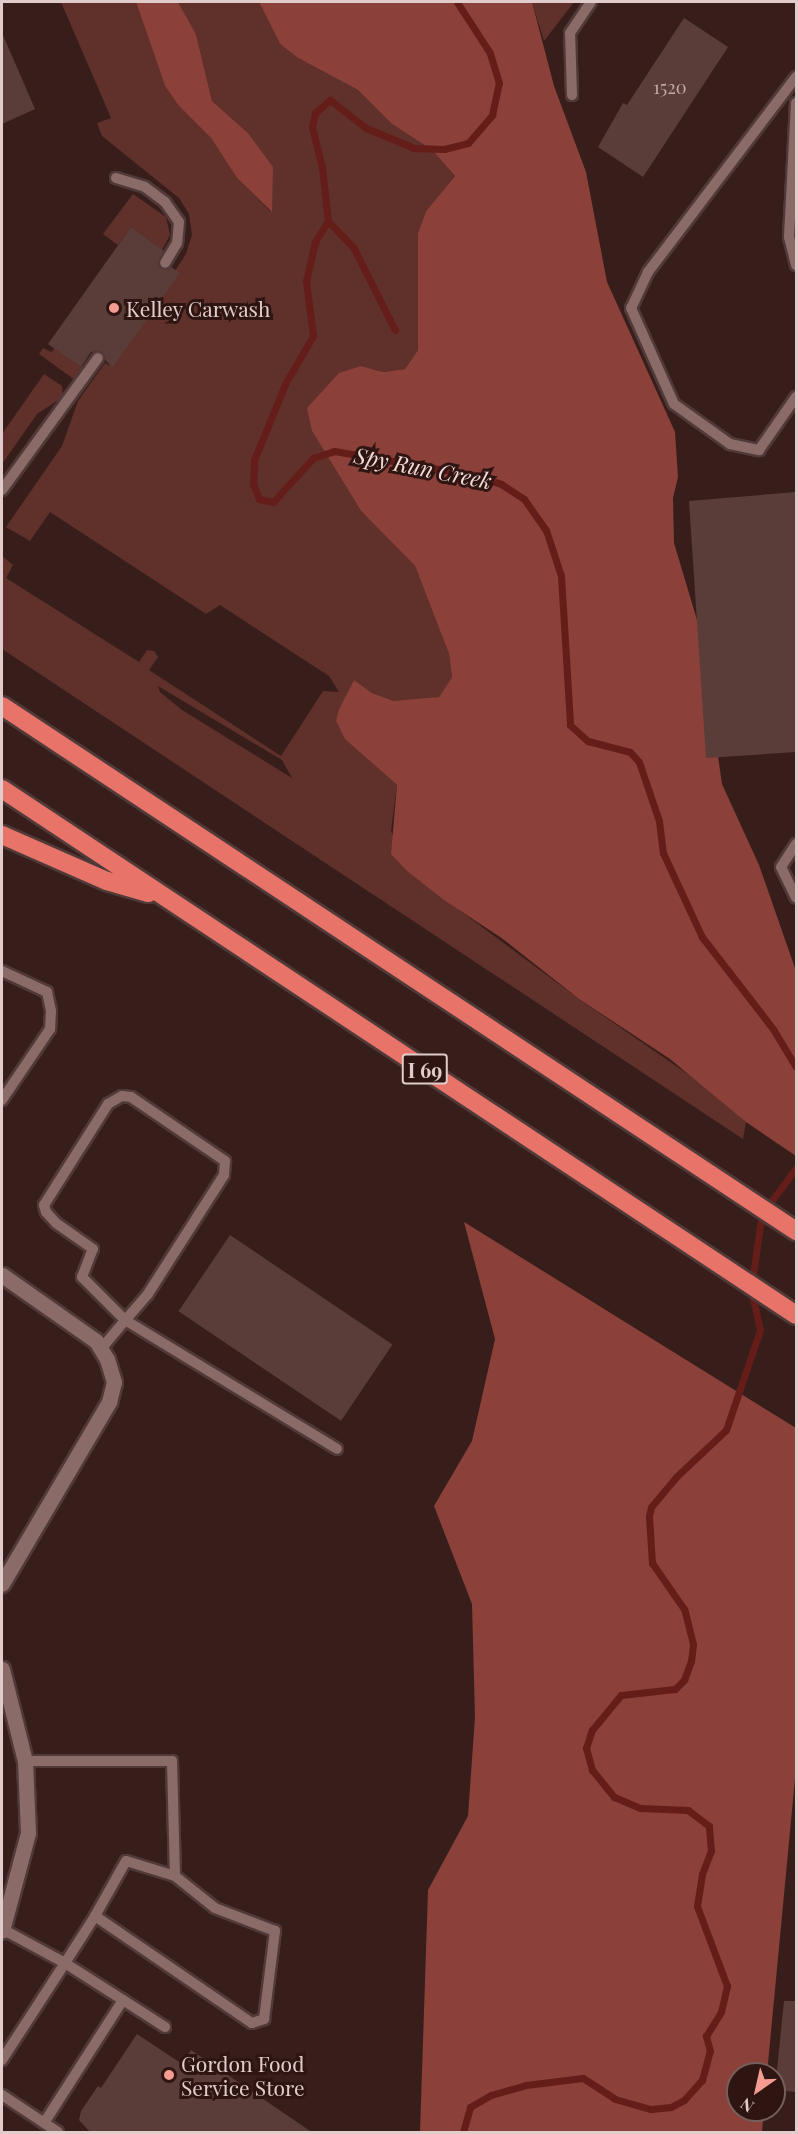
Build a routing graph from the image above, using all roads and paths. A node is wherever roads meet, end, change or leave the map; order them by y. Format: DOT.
graph roads {
  1 [pos="591,2"];
  2 [pos="796,78"];
  3 [pos="572,95"];
  4 [pos="796,103"];
  5 [pos="116,178"];
  6 [pos="165,263"];
  7 [pos="796,265"];
  8 [pos="98,358"];
  9 [pos="796,397"];
  10 [pos="2,490"];
  11 [pos="2,700"];
  12 [pos="2,706"];
  13 [pos="28,724"];
  14 [pos="2,789"];
  15 [pos="2,835"];
  16 [pos="796,844"];
  17 [pos="165,898"];
  18 [pos="796,898"];
  19 [pos="2,971"];
  20 [pos="2,1100"];
  21 [pos="796,1231"];
  22 [pos="2,1275"];
  23 [pos="796,1315"];
  24 [pos="125,1320"];
  25 [pos="101,1349"];
  26 [pos="337,1449"];
  27 [pos="2,1584"];
  28 [pos="2,1669"];
  29 [pos="25,1761"];
  30 [pos="175,1876"];
  31 [pos="95,1916"];
  32 [pos="2,1930"];
  33 [pos="65,1963"];
  34 [pos="123,2000"];
  35 [pos="165,2027"];
  36 [pos="2,2060"];
  37 [pos="2,2095"];
  38 [pos="44,2123"];
  39 [pos="58,2133"];
  1 -- 3 [label="lane"];
  2 -- 9 [label="lane"];
  4 -- 7 [label="lane"];
  5 -- 6 [label="lane"];
  8 -- 10 [label="lane"];
  11 -- 13 [label="highway"];
  12 -- 13 [label="highway"];
  13 -- 21 [label="highway"];
  14 -- 17 [label="highway, I 69"];
  15 -- 17 [label="highway"];
  16 -- 18 [label="lane"];
  17 -- 23 [label="highway, I 69"];
  19 -- 20 [label="lane"];
  22 -- 25 [label="street"];
  24 -- 24 [label="lane"];
  24 -- 25 [label="lane"];
  24 -- 26 [label="lane"];
  25 -- 27 [label="street"];
  28 -- 29 [label="street"];
  29 -- 30 [label="lane"];
  29 -- 32 [label="street"];
  30 -- 31 [label="lane"];
  30 -- 31 [label="lane"];
  31 -- 33 [label="lane"];
  32 -- 33 [label="lane"];
  33 -- 34 [label="lane"];
  33 -- 36 [label="lane"];
  34 -- 35 [label="lane"];
  34 -- 38 [label="lane"];
  37 -- 38 [label="lane"];
  38 -- 39 [label="lane"];
}
